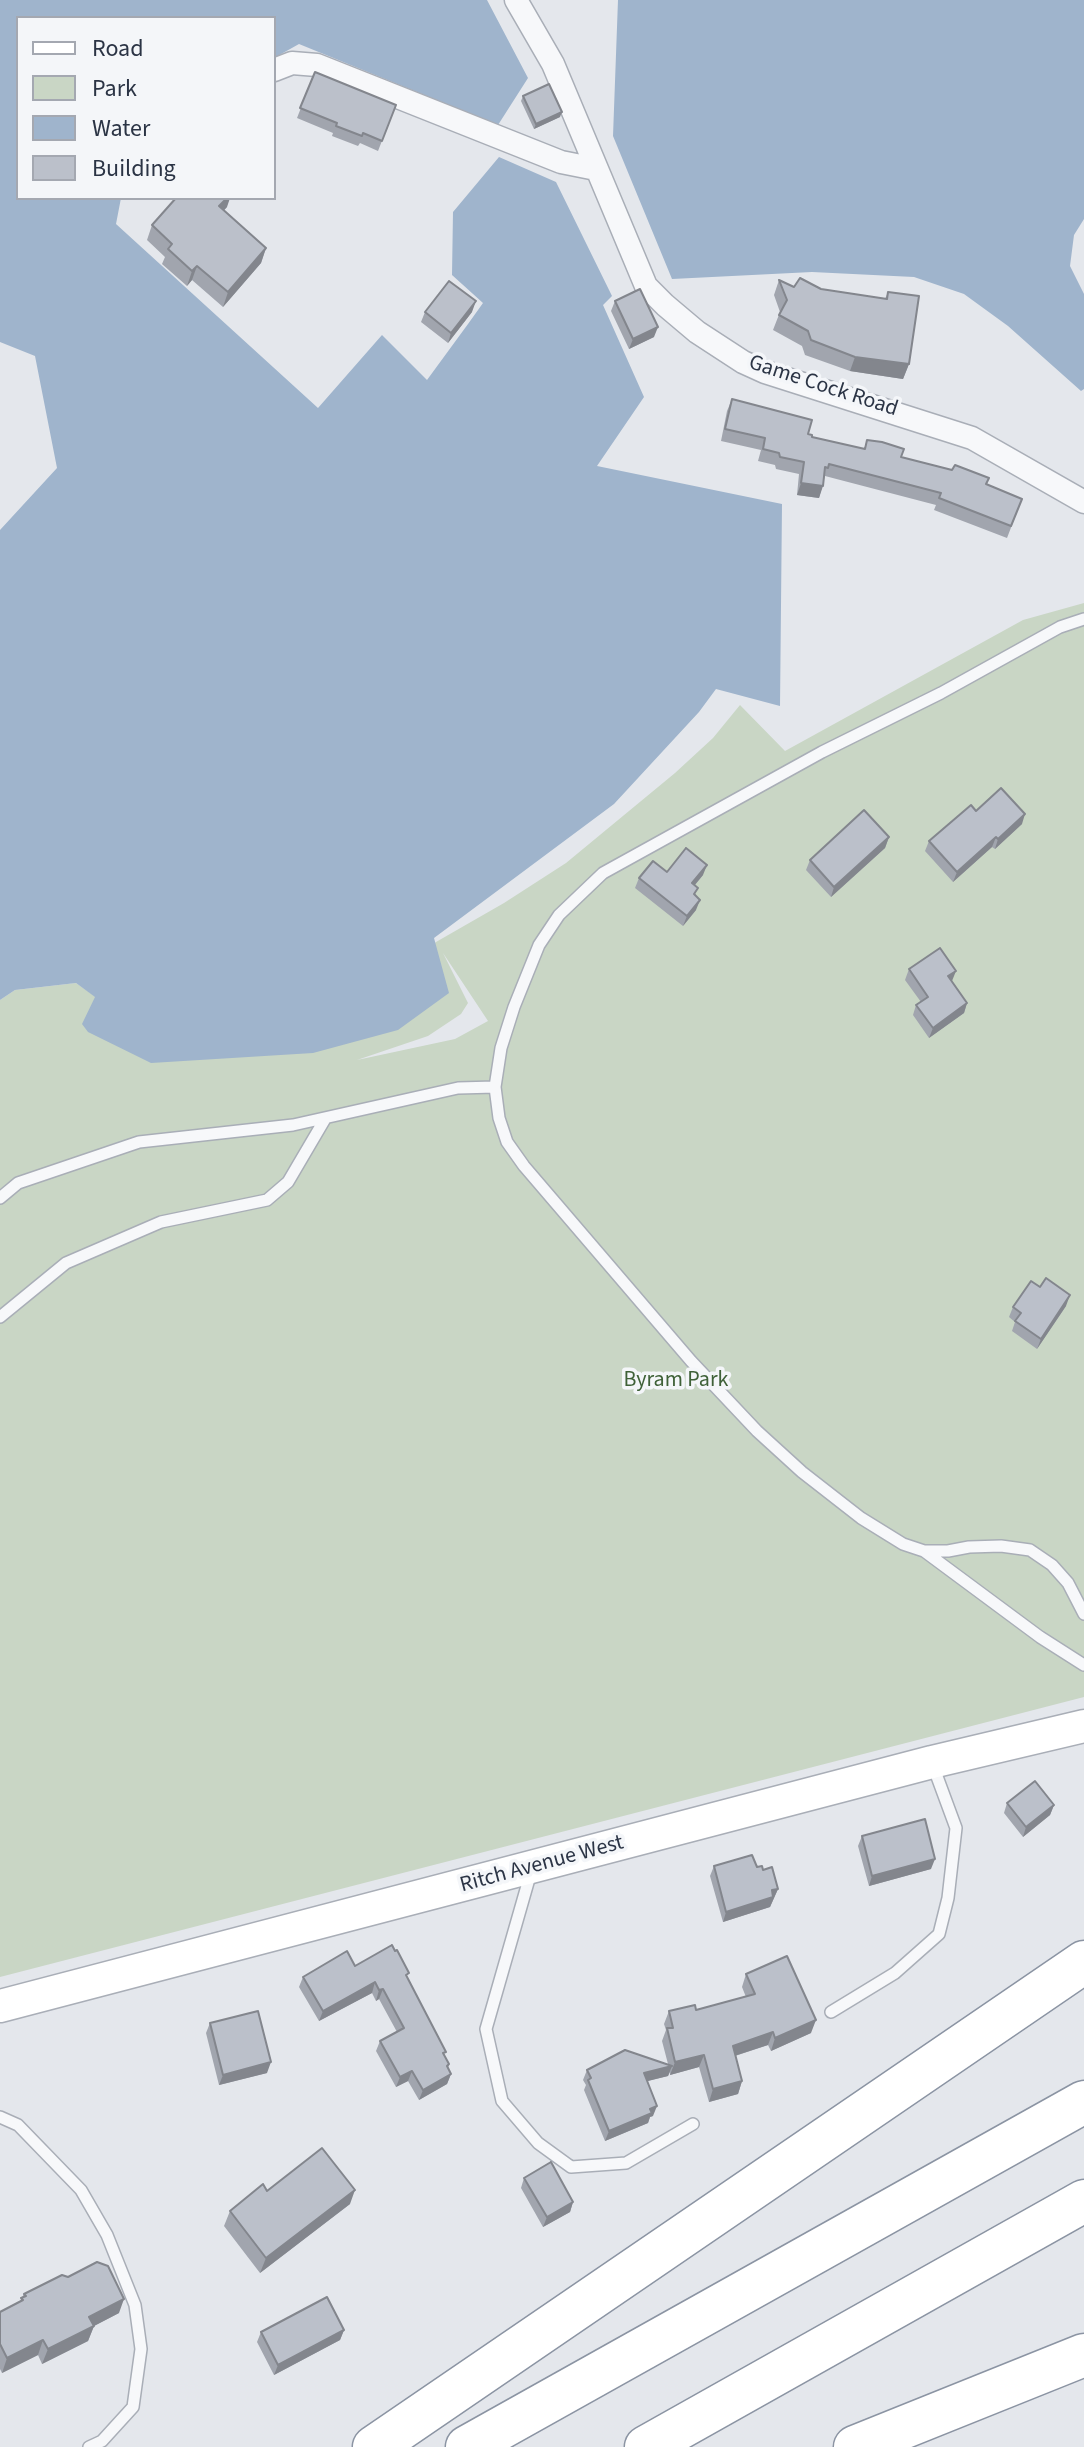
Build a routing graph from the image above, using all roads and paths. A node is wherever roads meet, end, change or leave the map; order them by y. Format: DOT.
graph roads {
  1 [pos="516,0"];
  2 [pos="276,69"];
  3 [pos="596,169"];
  4 [pos="1084,502"];
  5 [pos="1084,619"];
  6 [pos="495,1087"];
  7 [pos="325,1119"];
  8 [pos="0,1198"];
  9 [pos="0,1317"];
  10 [pos="924,1551"];
  11 [pos="1084,1614"];
  12 [pos="1084,1665"];
  13 [pos="1084,1726"];
  14 [pos="932,1762"];
  15 [pos="532,1868"];
  16 [pos="1084,1962"];
  17 [pos="0,2006"];
  18 [pos="831,2012"];
  19 [pos="1084,2102"];
  20 [pos="0,2117"];
  21 [pos="693,2124"];
  22 [pos="1084,2201"];
  23 [pos="1084,2355"];
  24 [pos="89,2447"];
  25 [pos="374,2447"];
  26 [pos="467,2447"];
  27 [pos="646,2447"];
  28 [pos="855,2447"];
  1 -- 3 [label="street, Game Cock Road"];
  2 -- 3 [label="street"];
  3 -- 4 [label="street, Game Cock Road"];
  5 -- 6 [label="lane"];
  6 -- 7 [label="lane"];
  6 -- 10 [label="lane"];
  7 -- 8 [label="lane"];
  7 -- 9 [label="lane"];
  10 -- 11 [label="lane"];
  10 -- 12 [label="lane"];
  13 -- 14 [label="main road, Ritch Avenue West"];
  14 -- 15 [label="main road, Ritch Avenue West"];
  14 -- 18 [label="lane"];
  15 -- 17 [label="main road, Ritch Avenue West"];
  15 -- 21 [label="lane"];
  16 -- 25 [label="highway"];
  19 -- 26 [label="highway"];
  20 -- 24 [label="lane"];
  22 -- 27 [label="highway"];
  23 -- 28 [label="highway"];
}
